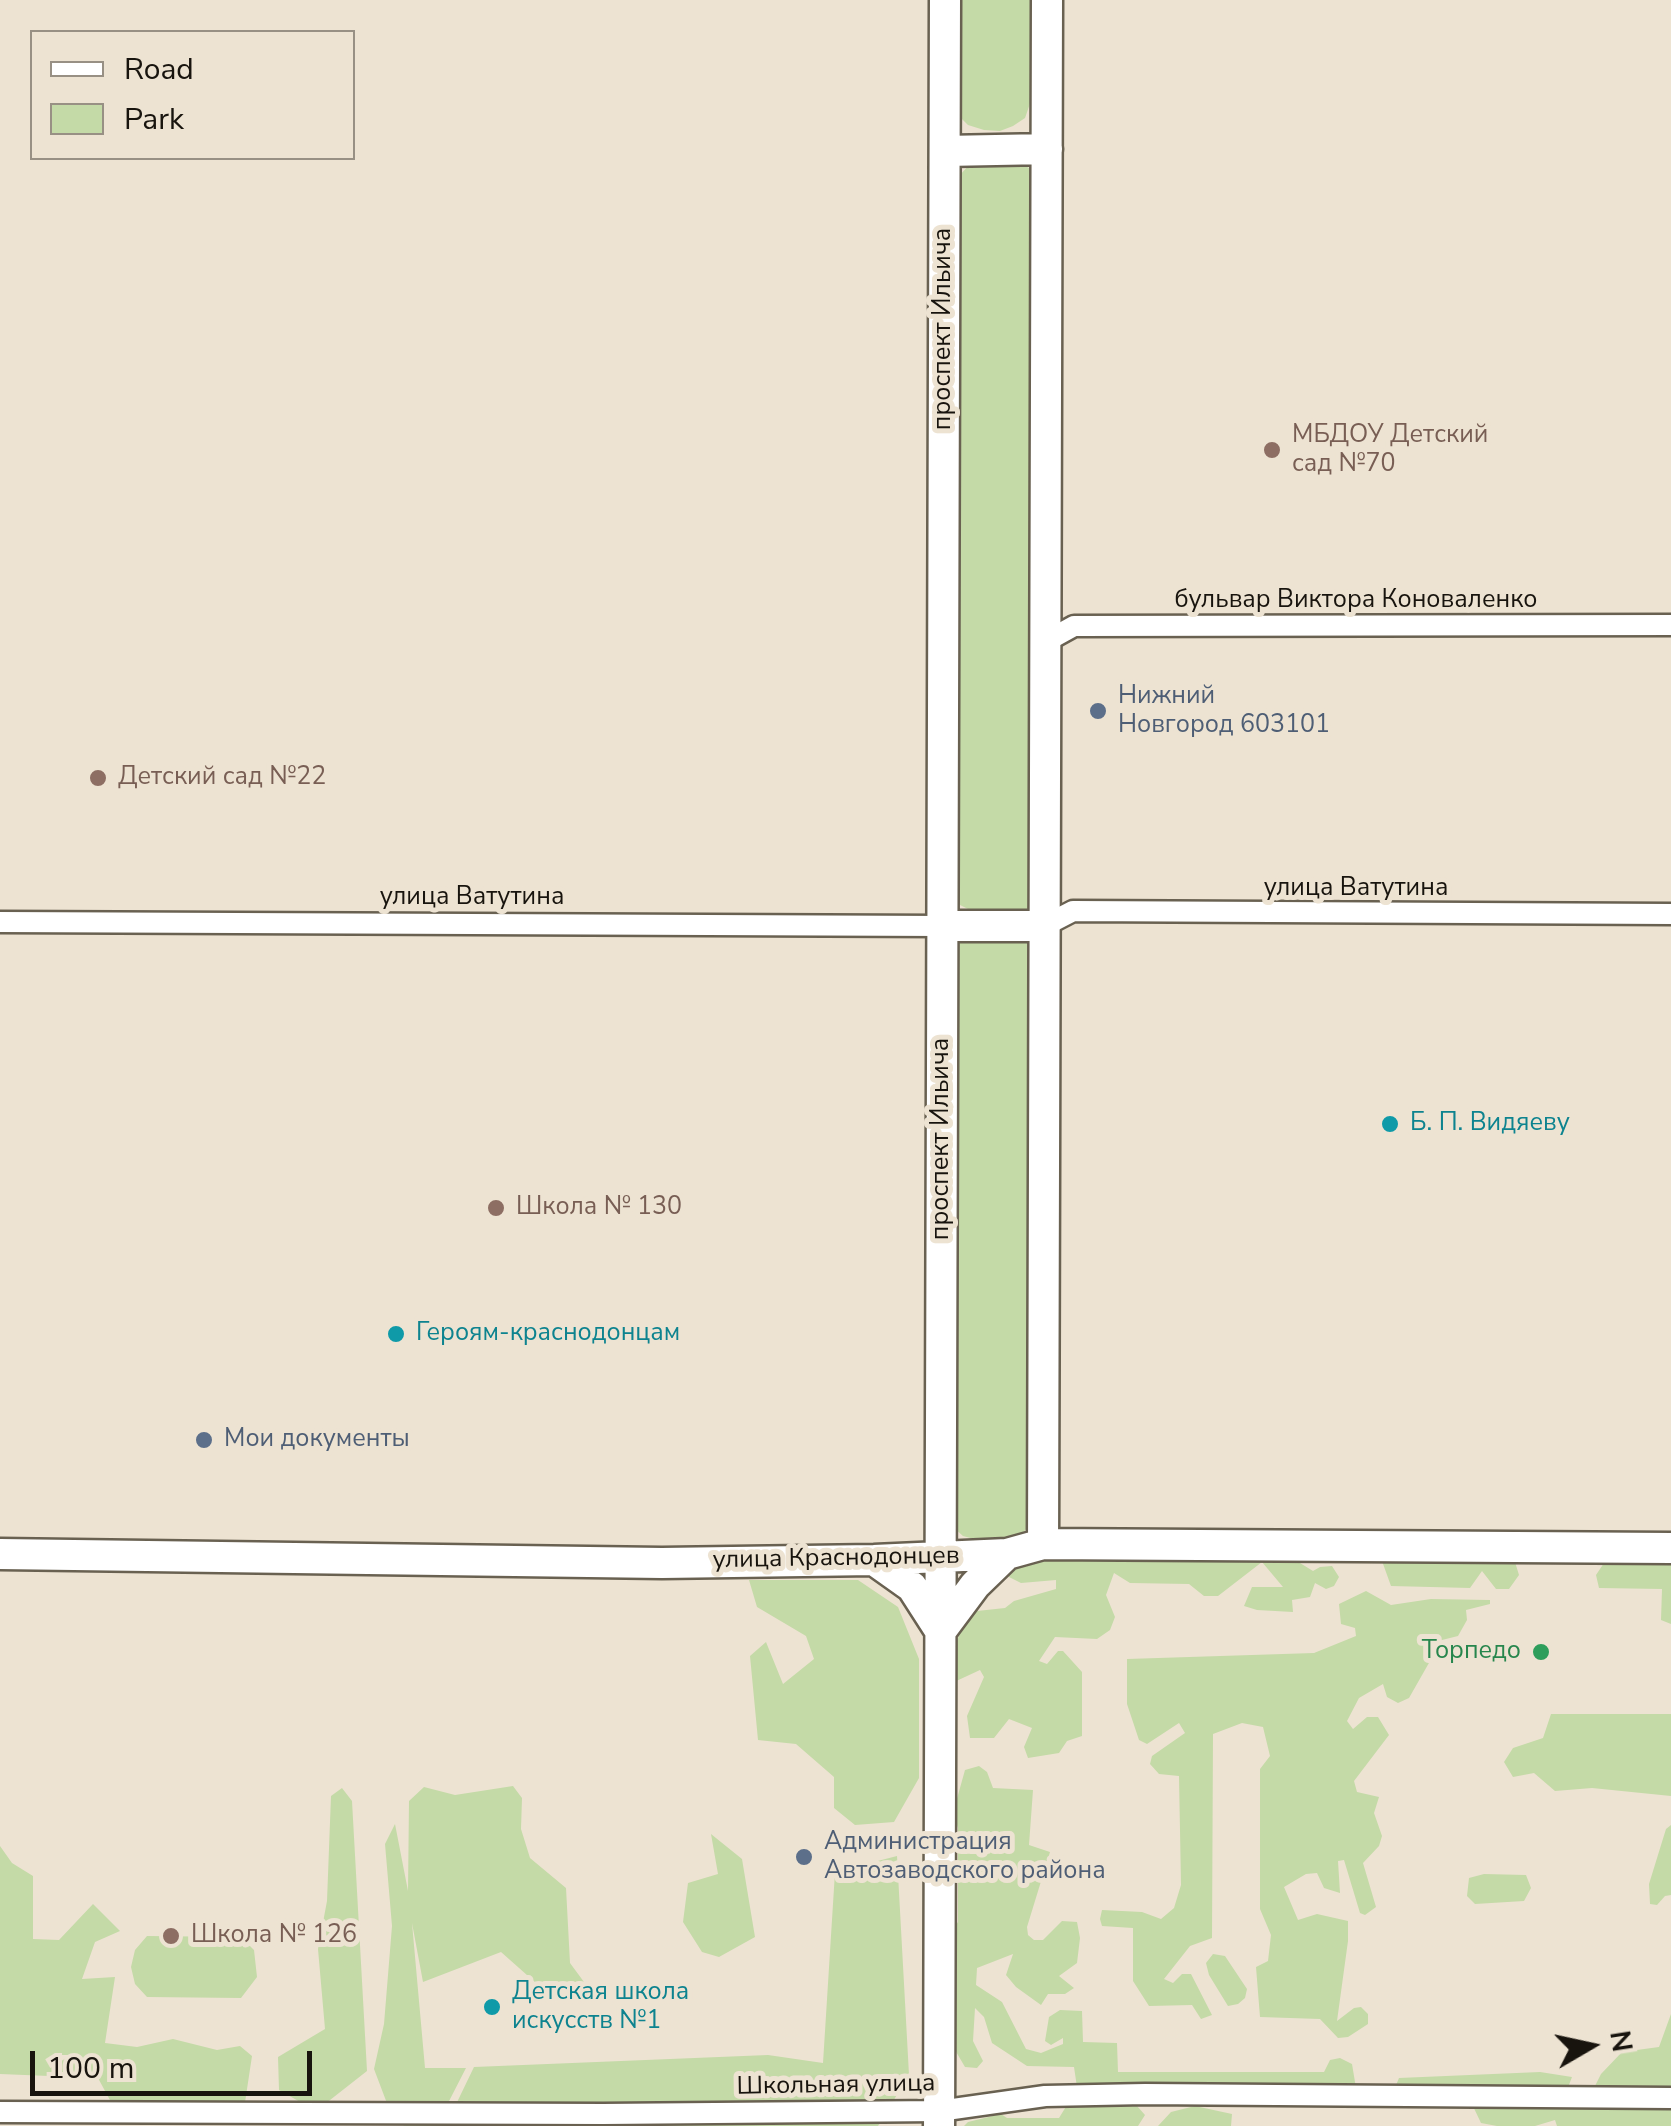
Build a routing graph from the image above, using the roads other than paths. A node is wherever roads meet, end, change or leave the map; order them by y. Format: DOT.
graph roads {
  1 [pos="945,0"];
  2 [pos="1047,0"];
  3 [pos="1047,149"];
  4 [pos="945,151"];
  5 [pos="1671,625"];
  6 [pos="1045,642"];
  7 [pos="1671,914"];
  8 [pos="0,922"];
  9 [pos="943,926"];
  10 [pos="1044,926"];
  11 [pos="1043,1544"];
  12 [pos="1671,1548"];
  13 [pos="0,1554"];
  14 [pos="1007,1554"];
  15 [pos="940,1557"];
  16 [pos="874,1560"];
  17 [pos="940,1632"];
  18 [pos="1671,2098"];
  19 [pos="0,2112"];
  20 [pos="939,2118"];
  21 [pos="50,2119"];
  1 -- 4 [label="street, проспект Ильича"];
  2 -- 3 [label="street"];
  3 -- 4 [label="street"];
  3 -- 6 [label="street"];
  4 -- 9 [label="street, проспект Ильича"];
  5 -- 6 [label="street, бульвар Виктора Коноваленко"];
  6 -- 10 [label="street"];
  7 -- 10 [label="street, улица Ватутина"];
  8 -- 9 [label="street, улица Ватутина"];
  9 -- 10 [label="street"];
  9 -- 15 [label="street, проспект Ильича"];
  10 -- 11 [label="street"];
  11 -- 12 [label="street, улица Краснодонцев"];
  11 -- 14 [label="street, улица Краснодонцев"];
  13 -- 16 [label="street, улица Краснодонцев"];
  14 -- 15 [label="street, улица Краснодонцев"];
  14 -- 17 [label="street"];
  15 -- 16 [label="street, улица Краснодонцев"];
  15 -- 17 [label="street, проспект Ильича"];
  16 -- 17 [label="street"];
  17 -- 20 [label="street, проспект Ильича"];
  18 -- 20 [label="street, Школьная улица"];
  19 -- 21 [label="street, Школьная улица"];
  20 -- 21 [label="street, Школьная улица"];
}
